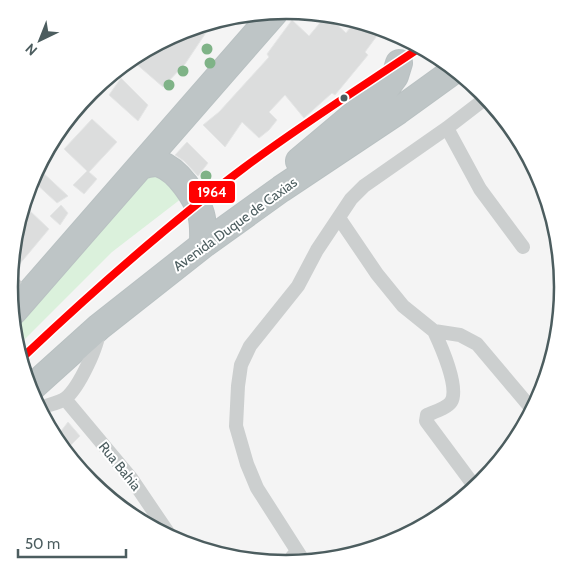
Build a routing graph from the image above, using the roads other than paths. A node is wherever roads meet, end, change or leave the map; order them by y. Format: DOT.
graph roads {
  1 [pos="268,20"];
  2 [pos="408,56"];
  3 [pos="449,74"];
  4 [pos="480,103"];
  5 [pos="447,128"];
  6 [pos="141,166"];
  7 [pos="281,189"];
  8 [pos="197,204"];
  9 [pos="339,218"];
  10 [pos="203,245"];
  11 [pos="523,247"];
  12 [pos="18,295"];
  13 [pos="99,327"];
  14 [pos="434,331"];
  15 [pos="26,354"];
  16 [pos="36,384"];
  17 [pos="65,399"];
  18 [pos="527,403"];
  19 [pos="45,406"];
  20 [pos="471,480"];
  21 [pos="163,525"];
  22 [pos="299,554"];
  1 -- 6 [label="highway"];
  2 -- 7 [label="highway"];
  2 -- 8 [label="lane"];
  3 -- 7 [label="highway, Avenida Duque de Caxias"];
  4 -- 5 [label="street"];
  5 -- 9 [label="street"];
  5 -- 11 [label="street"];
  6 -- 8 [label="highway"];
  6 -- 12 [label="highway"];
  7 -- 10 [label="highway, Avenida Duque de Caxias"];
  8 -- 10 [label="highway"];
  8 -- 15 [label="lane"];
  9 -- 14 [label="street"];
  9 -- 22 [label="street"];
  10 -- 13 [label="highway, Avenida Duque de Caxias"];
  13 -- 16 [label="highway, Avenida Duque de Caxias"];
  13 -- 17 [label="street"];
  14 -- 18 [label="street"];
  14 -- 20 [label="street"];
  17 -- 19 [label="street"];
  17 -- 21 [label="street, Rua Bahia"];
}
